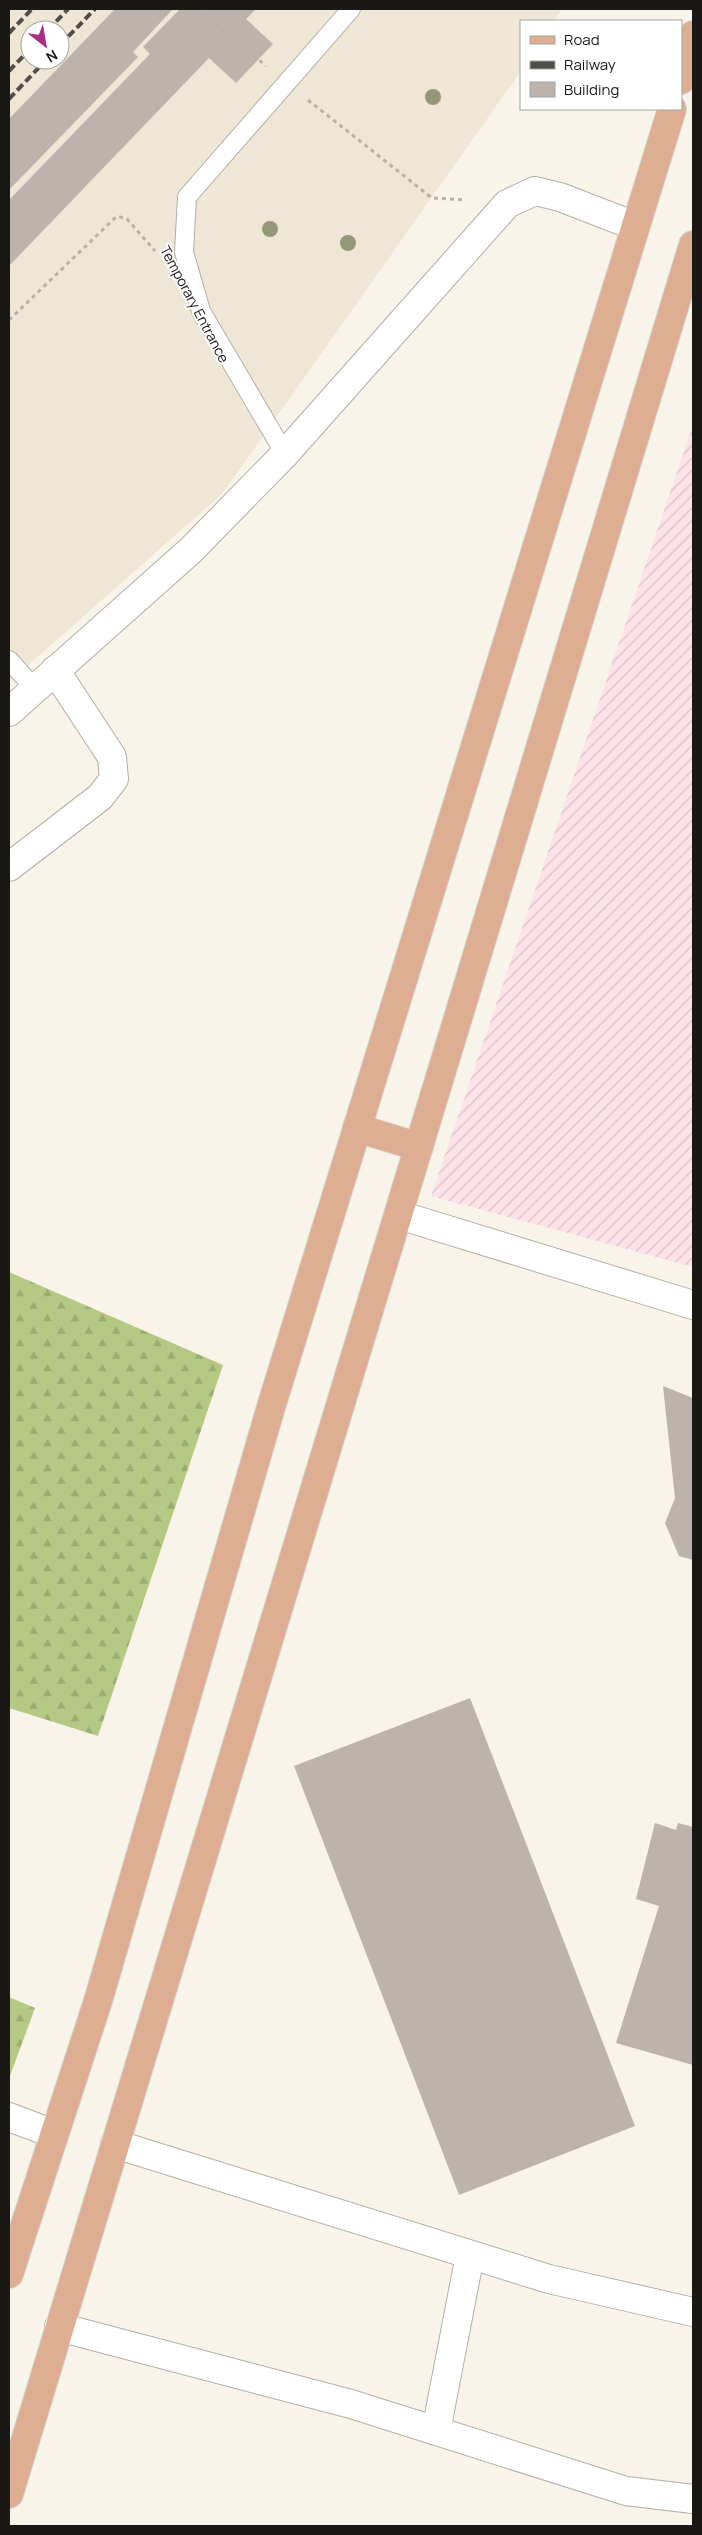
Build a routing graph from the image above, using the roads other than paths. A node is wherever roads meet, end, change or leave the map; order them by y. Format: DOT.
graph roads {
  1 [pos="351,9"];
  2 [pos="693,35"];
  3 [pos="682,76"];
  4 [pos="672,110"];
  5 [pos="635,226"];
  6 [pos="693,246"];
  7 [pos="285,454"];
  8 [pos="9,660"];
  9 [pos="55,670"];
  10 [pos="34,688"];
  11 [pos="9,712"];
  12 [pos="9,867"];
  13 [pos="357,1128"];
  14 [pos="419,1148"];
  15 [pos="399,1215"];
  16 [pos="693,1304"];
  17 [pos="9,2117"];
  18 [pos="54,2134"];
  19 [pos="115,2144"];
  20 [pos="470,2255"];
  21 [pos="9,2274"];
  22 [pos="693,2312"];
  23 [pos="59,2327"];
  24 [pos="19,2426"];
  25 [pos="436,2431"];
  26 [pos="9,2494"];
  27 [pos="693,2499"];
  1 -- 7 [label="lane"];
  2 -- 3 [label="main road"];
  4 -- 5 [label="main road"];
  5 -- 7 [label="street"];
  5 -- 13 [label="main road"];
  6 -- 14 [label="main road"];
  7 -- 9 [label="street"];
  8 -- 10 [label="lane"];
  9 -- 10 [label="street"];
  9 -- 12 [label="street"];
  10 -- 11 [label="street"];
  13 -- 14 [label="main road"];
  13 -- 18 [label="main road"];
  14 -- 15 [label="main road"];
  15 -- 16 [label="street"];
  15 -- 19 [label="main road"];
  17 -- 18 [label="street"];
  18 -- 21 [label="main road"];
  19 -- 20 [label="street"];
  19 -- 23 [label="main road"];
  20 -- 22 [label="street"];
  20 -- 25 [label="street"];
  23 -- 24 [label="main road"];
  23 -- 25 [label="street"];
  24 -- 26 [label="main road"];
  25 -- 27 [label="street"];
}
